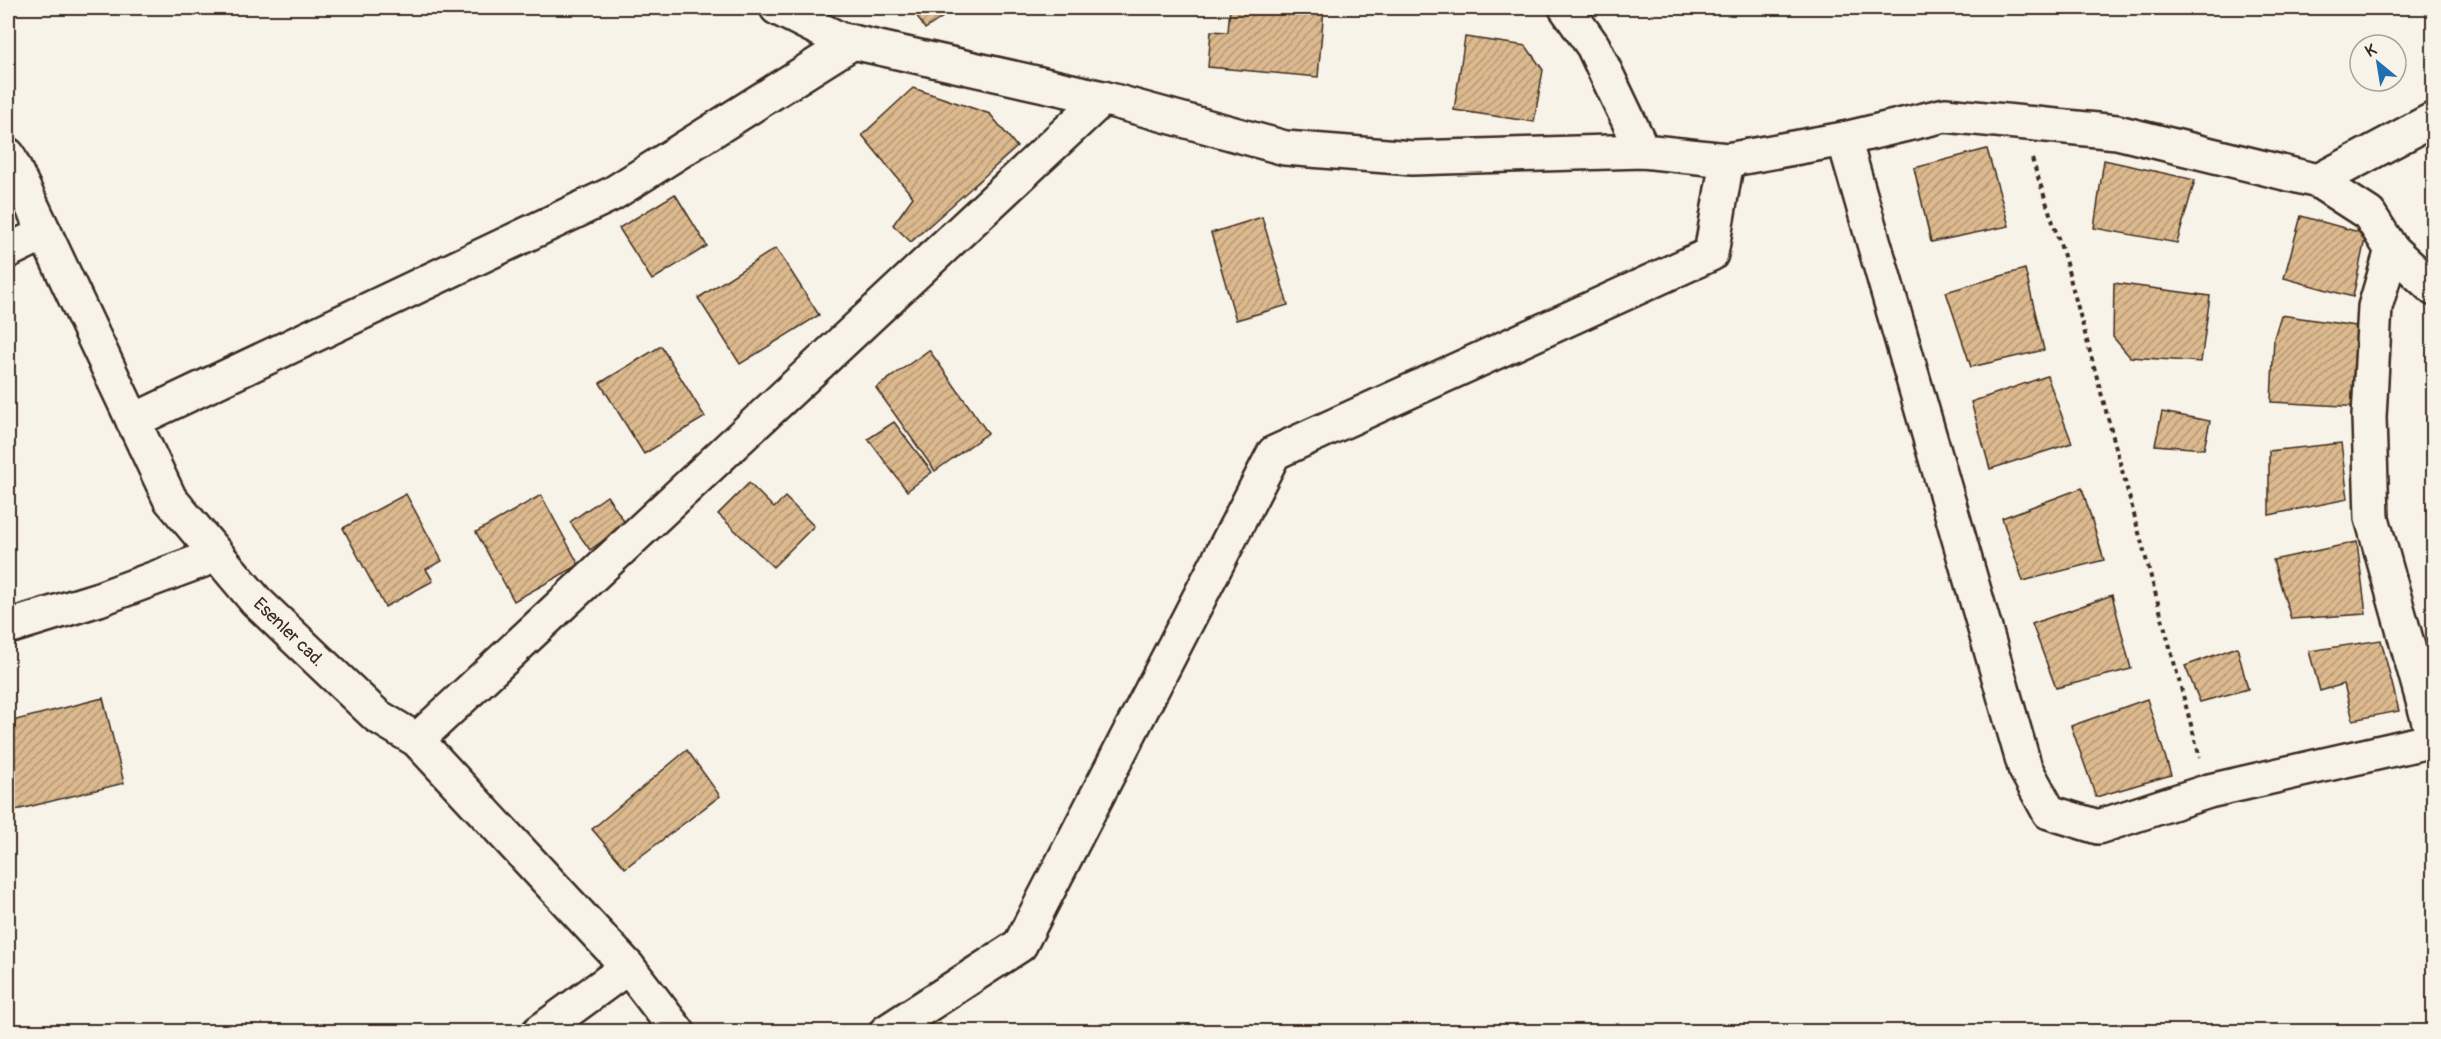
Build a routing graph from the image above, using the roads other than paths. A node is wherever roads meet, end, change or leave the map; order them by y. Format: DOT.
graph roads {
  1 [pos="777,8"];
  2 [pos="1566,8"];
  3 [pos="854,42"];
  4 [pos="1102,98"];
  5 [pos="2433,119"];
  6 [pos="1844,139"];
  7 [pos="1643,151"];
  8 [pos="8,155"];
  9 [pos="1727,160"];
  10 [pos="2318,181"];
  11 [pos="45,233"];
  12 [pos="2392,250"];
  13 [pos="8,251"];
  14 [pos="2433,289"];
  15 [pos="134,421"];
  16 [pos="217,555"];
  17 [pos="8,627"];
  18 [pos="417,740"];
  19 [pos="2433,740"];
  20 [pos="628,967"];
  21 [pos="539,1032"];
  22 [pos="678,1032"];
  23 [pos="886,1032"];
  1 -- 3 [label="street"];
  2 -- 7 [label="street"];
  3 -- 4 [label="street"];
  3 -- 15 [label="street"];
  4 -- 7 [label="street"];
  4 -- 18 [label="street"];
  5 -- 10 [label="street"];
  6 -- 9 [label="street"];
  6 -- 10 [label="street"];
  6 -- 19 [label="street"];
  7 -- 9 [label="street"];
  8 -- 11 [label="street, Esenler cad."];
  9 -- 23 [label="street"];
  10 -- 12 [label="street"];
  11 -- 13 [label="street"];
  11 -- 15 [label="street, Esenler cad."];
  12 -- 14 [label="street"];
  12 -- 19 [label="street"];
  15 -- 16 [label="street, Esenler cad."];
  16 -- 17 [label="street"];
  16 -- 18 [label="street, Esenler cad."];
  18 -- 20 [label="street, Esenler cad."];
  20 -- 21 [label="street"];
  20 -- 22 [label="street, Esenler cad."];
}
